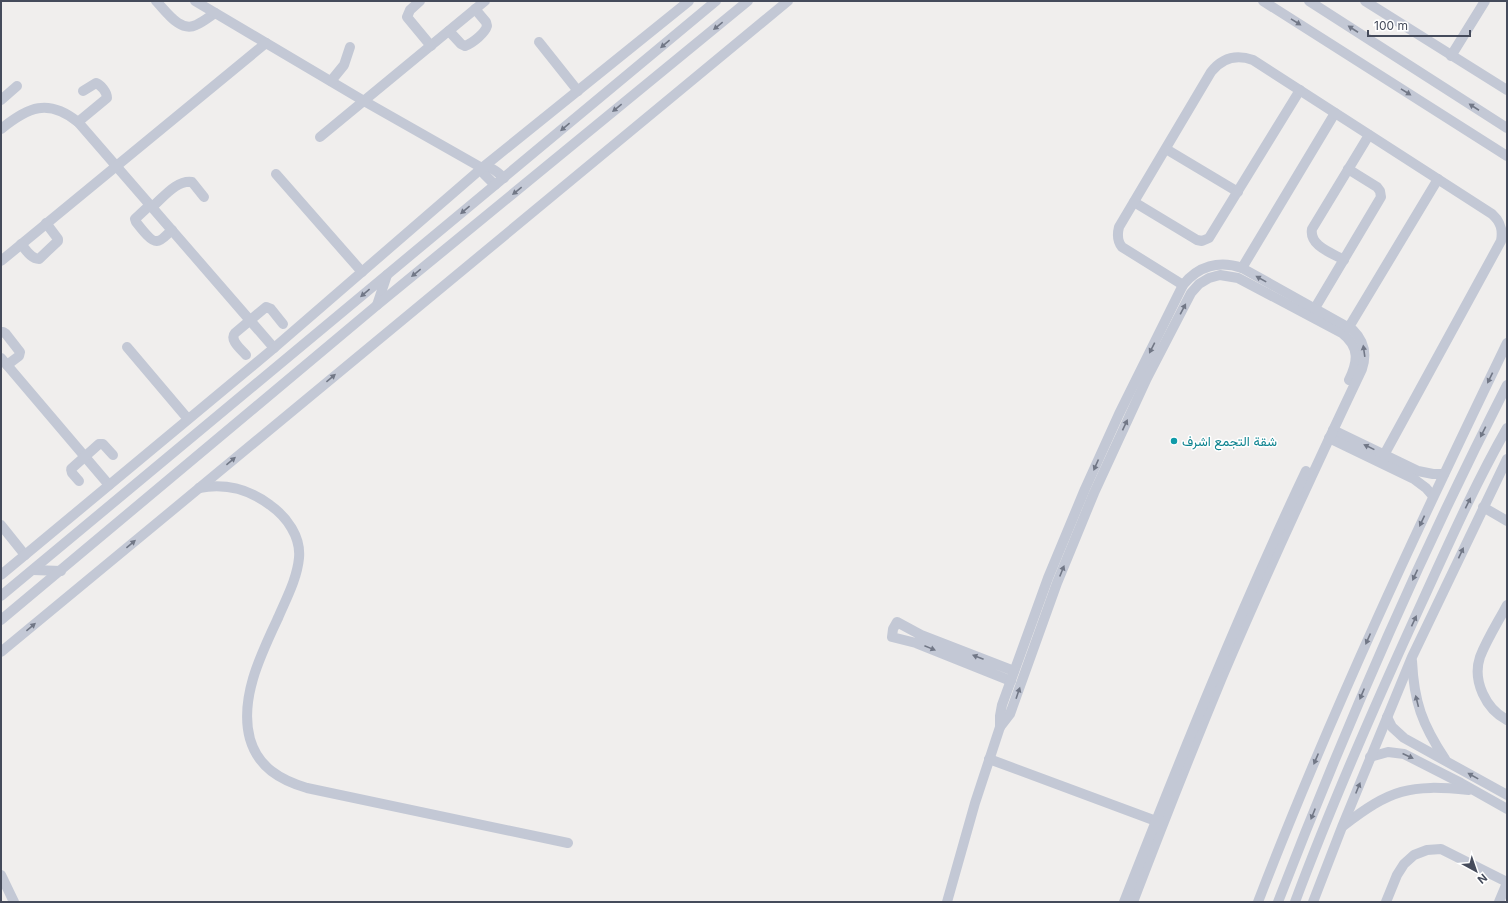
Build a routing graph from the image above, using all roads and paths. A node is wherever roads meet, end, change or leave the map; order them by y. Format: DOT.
graph roads {
  1 [pos="156,1"];
  2 [pos="196,1"];
  3 [pos="420,1"];
  4 [pos="689,1"];
  5 [pos="716,1"];
  6 [pos="748,1"];
  7 [pos="788,1"];
  8 [pos="1263,1"];
  9 [pos="1309,1"];
  10 [pos="1365,1"];
  11 [pos="1485,1"];
  12 [pos="481,4"];
  13 [pos="215,12"];
  14 [pos="449,31"];
  15 [pos="539,42"];
  16 [pos="266,43"];
  17 [pos="431,46"];
  18 [pos="350,47"];
  19 [pos="1451,56"];
  20 [pos="331,81"];
  21 [pos="17,86"];
  22 [pos="578,90"];
  23 [pos="1300,90"];
  24 [pos="1507,90"];
  25 [pos="83,91"];
  26 [pos="1,100"];
  27 [pos="364,101"];
  28 [pos="1335,113"];
  29 [pos="78,122"];
  30 [pos="1507,128"];
  31 [pos="1,129"];
  32 [pos="1369,134"];
  33 [pos="320,137"];
  34 [pos="1166,148"];
  35 [pos="1507,156"];
  36 [pos="116,165"];
  37 [pos="482,168"];
  38 [pos="1348,169"];
  39 [pos="276,174"];
  40 [pos="504,178"];
  41 [pos="1438,179"];
  42 [pos="495,185"];
  43 [pos="1238,192"];
  44 [pos="204,197"];
  45 [pos="1134,202"];
  46 [pos="151,206"];
  47 [pos="46,223"];
  48 [pos="172,230"];
  49 [pos="21,244"];
  50 [pos="1344,260"];
  51 [pos="1,261"];
  52 [pos="1242,268"];
  53 [pos="362,272"];
  54 [pos="387,275"];
  55 [pos="1183,285"];
  56 [pos="376,306"];
  57 [pos="1315,308"];
  58 [pos="250,320"];
  59 [pos="283,324"];
  60 [pos="1168,326"];
  61 [pos="1348,327"];
  62 [pos="1,332"];
  63 [pos="1507,343"];
  64 [pos="127,347"];
  65 [pos="274,348"];
  66 [pos="246,355"];
  67 [pos="4,361"];
  68 [pos="1507,385"];
  69 [pos="188,419"];
  70 [pos="1507,428"];
  71 [pos="1331,430"];
  72 [pos="1384,455"];
  73 [pos="84,456"];
  74 [pos="113,456"];
  75 [pos="1507,459"];
  76 [pos="1396,466"];
  77 [pos="1422,472"];
  78 [pos="1444,474"];
  79 [pos="79,481"];
  80 [pos="1418,482"];
  81 [pos="109,485"];
  82 [pos="199,488"];
  83 [pos="1434,496"];
  84 [pos="1483,507"];
  85 [pos="1507,521"];
  86 [pos="1,525"];
  87 [pos="26,554"];
  88 [pos="33,570"];
  89 [pos="61,571"];
  90 [pos="1,575"];
  91 [pos="1,596"];
  92 [pos="1507,605"];
  93 [pos="1,620"];
  94 [pos="1035,626"];
  95 [pos="1,652"];
  96 [pos="1412,656"];
  97 [pos="1014,671"];
  98 [pos="1220,674"];
  99 [pos="1011,681"];
  100 [pos="1387,717"];
  101 [pos="1507,720"];
  102 [pos="1000,727"];
  103 [pos="1370,757"];
  104 [pos="989,759"];
  105 [pos="1184,759"];
  106 [pos="1446,761"];
  107 [pos="1474,790"];
  108 [pos="1507,795"];
  109 [pos="1507,809"];
  110 [pos="1156,822"];
  111 [pos="1342,827"];
  112 [pos="568,843"];
  113 [pos="1306,873"];
  114 [pos="1,875"];
  115 [pos="1322,878"];
  116 [pos="1507,883"];
  117 [pos="14,902"];
  118 [pos="947,902"];
  119 [pos="1124,902"];
  120 [pos="1133,902"];
  121 [pos="1258,902"];
  122 [pos="1278,902"];
  123 [pos="1295,902"];
  124 [pos="1313,902"];
  125 [pos="1386,902"];
  126 [pos="1499,902"];
  1 -- 13 [label="street"];
  2 -- 13 [label="street"];
  3 -- 17 [label="street"];
  4 -- 22 [label="street"];
  5 -- 40 [label="street, one-way"];
  6 -- 56 [label="street, one-way"];
  82 -- 7 [label="street, one-way"];
  8 -- 35 [label="street, one-way"];
  30 -- 9 [label="street, one-way"];
  10 -- 19 [label="street"];
  11 -- 19 [label="street"];
  12 -- 14 [label="street"];
  12 -- 14 [label="street"];
  13 -- 16 [label="street"];
  14 -- 17 [label="street"];
  15 -- 22 [label="street"];
  16 -- 20 [label="street"];
  16 -- 36 [label="street"];
  17 -- 27 [label="street"];
  18 -- 20 [label="street"];
  19 -- 24 [label="street"];
  20 -- 27 [label="street"];
  21 -- 26 [label="street"];
  22 -- 37 [label="street"];
  23 -- 28 [label="street"];
  23 -- 34 [label="street"];
  23 -- 43 [label="street"];
  25 -- 29 [label="street"];
  27 -- 33 [label="street"];
  27 -- 37 [label="street"];
  28 -- 32 [label="street"];
  28 -- 52 [label="street"];
  29 -- 31 [label="street"];
  29 -- 36 [label="street"];
  32 -- 38 [label="street"];
  32 -- 41 [label="street"];
  34 -- 43 [label="street"];
  34 -- 45 [label="street"];
  36 -- 46 [label="street"];
  36 -- 47 [label="street"];
  37 -- 40 [label="street"];
  37 -- 42 [label="street"];
  37 -- 53 [label="street"];
  38 -- 50 [label="street"];
  38 -- 50 [label="street"];
  39 -- 53 [label="street"];
  40 -- 42 [label="street"];
  41 -- 61 [label="street"];
  41 -- 72 [label="street"];
  42 -- 54 [label="street, one-way"];
  43 -- 45 [label="street"];
  44 -- 46 [label="street"];
  45 -- 55 [label="street"];
  46 -- 48 [label="street"];
  46 -- 48 [label="street"];
  47 -- 49 [label="street"];
  47 -- 49 [label="street"];
  48 -- 58 [label="street"];
  49 -- 51 [label="street"];
  50 -- 57 [label="street"];
  52 -- 55 [label="street"];
  57 -- 52 [label="street, one-way"];
  53 -- 65 [label="street"];
  54 -- 56 [label="street"];
  54 -- 88 [label="street, one-way"];
  55 -- 60 [label="street"];
  56 -- 89 [label="street"];
  57 -- 61 [label="street"];
  58 -- 59 [label="street"];
  58 -- 65 [label="street"];
  58 -- 66 [label="street"];
  60 -- 71 [label="street, one-way"];
  60 -- 94 [label="street"];
  71 -- 61 [label="street, one-way"];
  62 -- 67 [label="street"];
  63 -- 78 [label="street, one-way"];
  64 -- 69 [label="street"];
  65 -- 69 [label="street"];
  67 -- 73 [label="street"];
  68 -- 122 [label="street, one-way"];
  69 -- 81 [label="street"];
  113 -- 70 [label="street, one-way"];
  72 -- 71 [label="street, one-way"];
  71 -- 76 [label="street"];
  71 -- 98 [label="street"];
  71 -- 98 [label="street"];
  72 -- 76 [label="street"];
  73 -- 74 [label="street"];
  73 -- 79 [label="street"];
  73 -- 81 [label="street"];
  75 -- 84 [label="street"];
  76 -- 77 [label="street"];
  76 -- 80 [label="street"];
  77 -- 78 [label="street"];
  77 -- 80 [label="street"];
  78 -- 83 [label="street"];
  80 -- 83 [label="street"];
  81 -- 87 [label="street"];
  95 -- 82 [label="street, one-way"];
  82 -- 112 [label="street"];
  83 -- 121 [label="street, one-way"];
  84 -- 85 [label="street"];
  96 -- 84 [label="street, one-way"];
  86 -- 87 [label="street"];
  87 -- 90 [label="street"];
  88 -- 89 [label="street"];
  88 -- 91 [label="street"];
  89 -- 93 [label="street"];
  92 -- 101 [label="street"];
  94 -- 97 [label="street"];
  102 -- 94 [label="street, one-way"];
  96 -- 100 [label="street"];
  106 -- 96 [label="street, one-way"];
  97 -- 99 [label="street"];
  97 -- 99 [label="street, one-way"];
  98 -- 105 [label="street"];
  99 -- 102 [label="street"];
  100 -- 103 [label="street"];
  100 -- 106 [label="street"];
  102 -- 104 [label="street"];
  103 -- 107 [label="street, one-way"];
  111 -- 103 [label="street, one-way"];
  104 -- 110 [label="street"];
  104 -- 118 [label="street"];
  105 -- 110 [label="street"];
  105 -- 120 [label="street"];
  108 -- 106 [label="street, one-way"];
  107 -- 109 [label="street"];
  107 -- 111 [label="street"];
  110 -- 119 [label="street"];
  111 -- 115 [label="street"];
  113 -- 115 [label="street"];
  113 -- 123 [label="street"];
  114 -- 117 [label="street"];
  115 -- 124 [label="street"];
  116 -- 125 [label="street"];
  116 -- 126 [label="street"];
}
